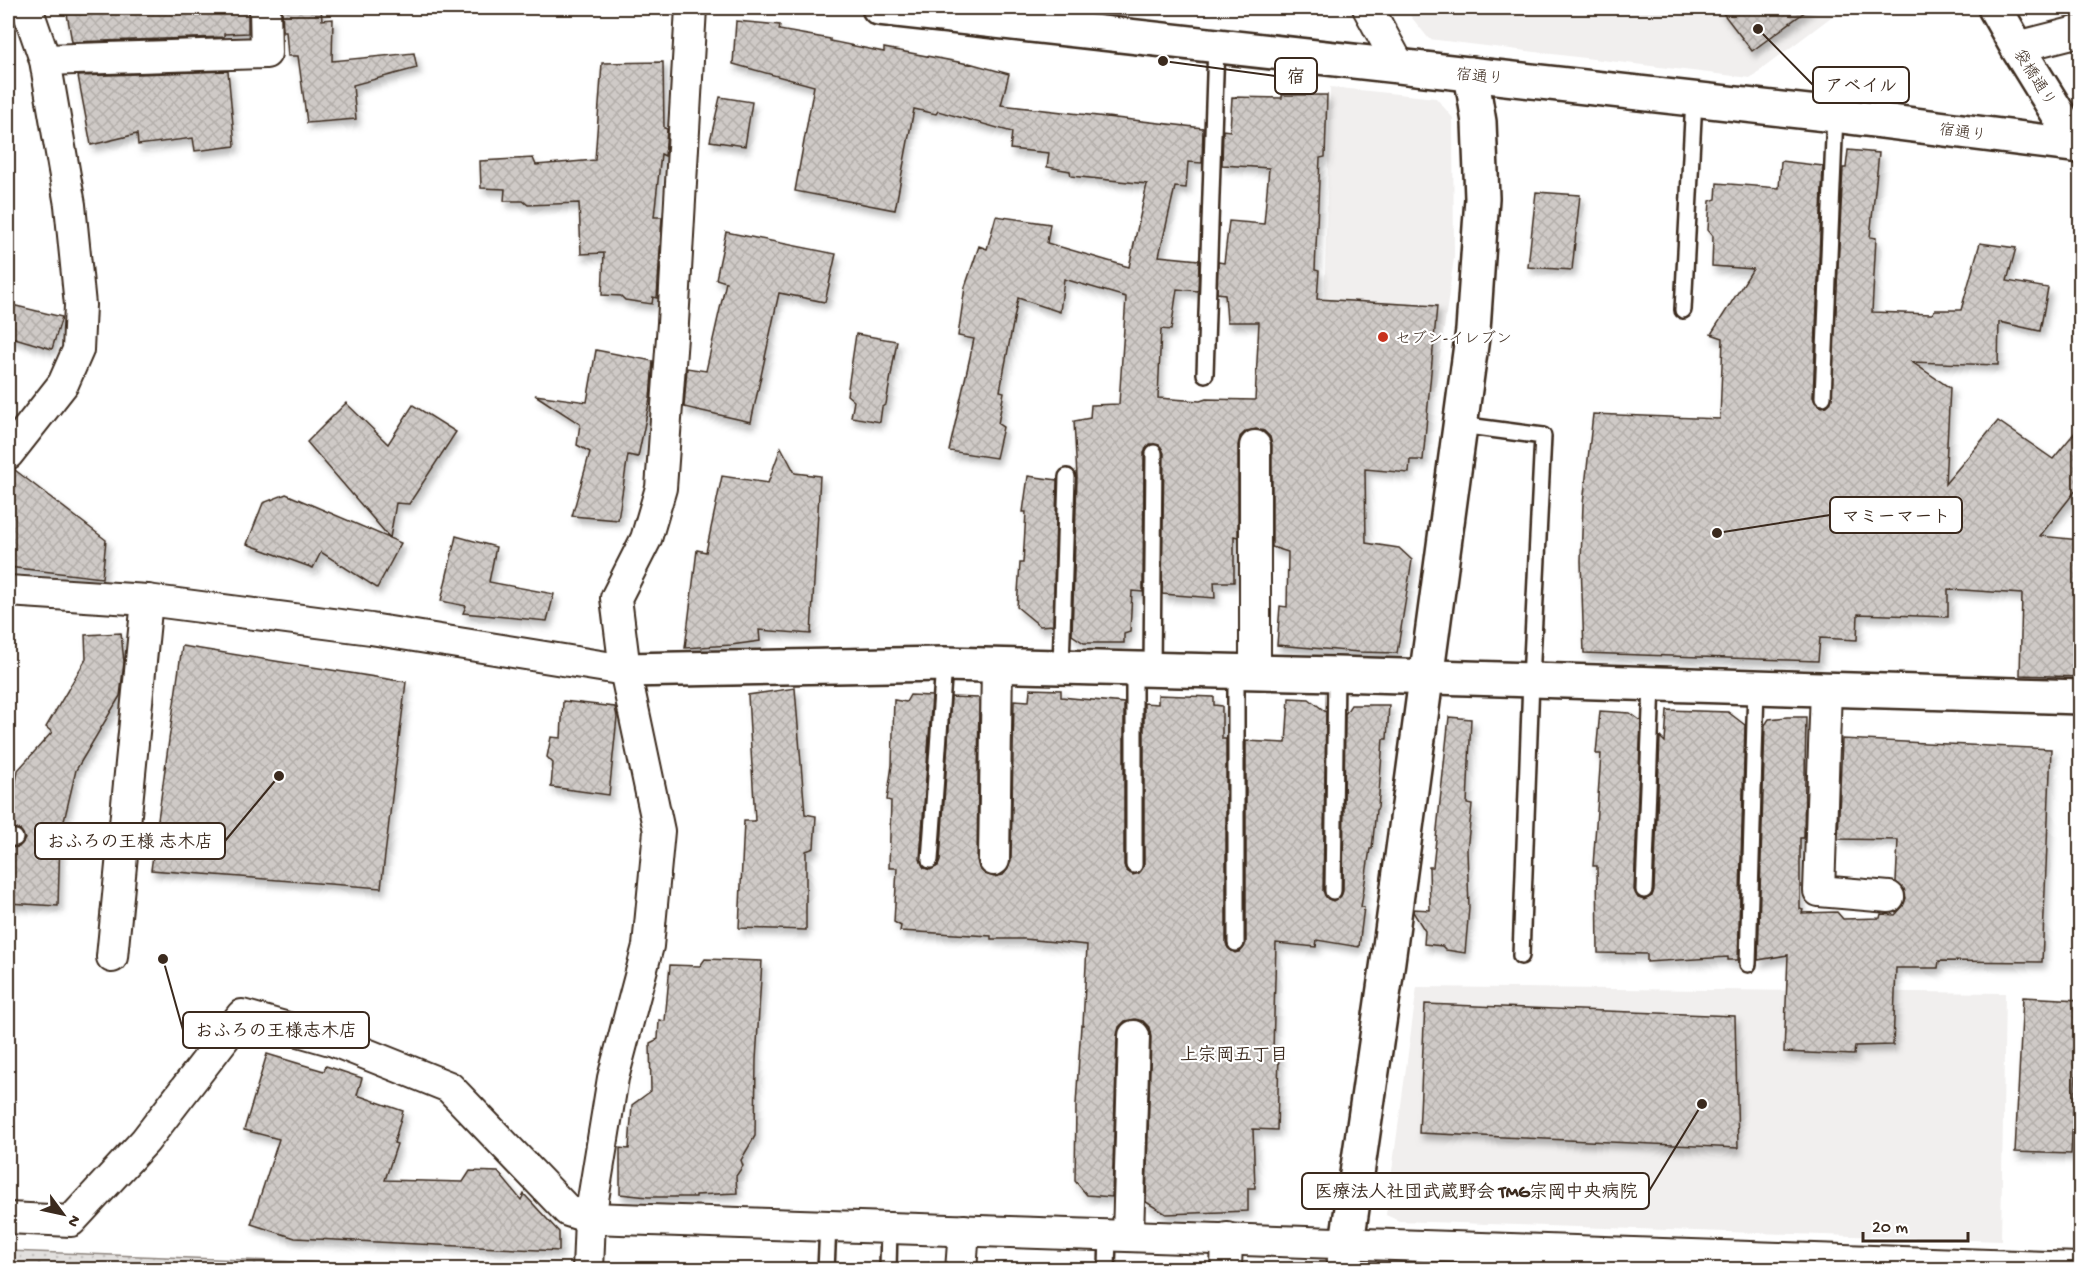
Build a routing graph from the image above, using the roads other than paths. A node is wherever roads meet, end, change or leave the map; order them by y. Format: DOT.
graph roads {
  1 [pos="27,8"];
  2 [pos="265,8"];
  3 [pos="691,8"];
  4 [pos="879,8"];
  5 [pos="1368,8"];
  6 [pos="1995,8"];
  7 [pos="2080,31"];
  8 [pos="1216,45"];
  9 [pos="2017,46"];
  10 [pos="45,60"];
  11 [pos="1400,65"];
  12 [pos="1460,73"];
  13 [pos="1694,99"];
  14 [pos="1835,115"];
  15 [pos="2079,146"];
  16 [pos="1683,310"];
  17 [pos="1205,374"];
  18 [pos="1823,397"];
  19 [pos="1460,425"];
  20 [pos="1255,447"];
  21 [pos="1154,453"];
  22 [pos="8,454"];
  23 [pos="1067,477"];
  24 [pos="8,591"];
  25 [pos="147,600"];
  26 [pos="944,664"];
  27 [pos="998,665"];
  28 [pos="1061,667"];
  29 [pos="1143,669"];
  30 [pos="625,670"];
  31 [pos="1245,672"];
  32 [pos="1336,674"];
  33 [pos="1425,677"];
  34 [pos="1531,680"];
  35 [pos="1652,684"];
  36 [pos="1756,687"];
  37 [pos="1827,690"];
  38 [pos="2080,698"];
  39 [pos="930,860"];
  40 [pos="994,860"];
  41 [pos="1134,865"];
  42 [pos="1644,890"];
  43 [pos="1333,891"];
  44 [pos="1889,897"];
  45 [pos="1236,943"];
  46 [pos="1521,956"];
  47 [pos="111,957"];
  48 [pos="1748,964"];
  49 [pos="1134,1036"];
  50 [pos="8,1218"];
  51 [pos="590,1218"];
  52 [pos="828,1226"];
  53 [pos="889,1227"];
  54 [pos="964,1230"];
  55 [pos="1118,1235"];
  56 [pos="1227,1238"];
  57 [pos="1344,1252"];
  58 [pos="1623,1261"];
  59 [pos="1724,1263"];
  60 [pos="1824,1265"];
  61 [pos="1914,1266"];
  62 [pos="2080,1268"];
  63 [pos="588,1269"];
  64 [pos="826,1269"];
  65 [pos="888,1269"];
  66 [pos="961,1269"];
  67 [pos="1107,1269"];
  68 [pos="1226,1269"];
  1 -- 10 [label="street"];
  2 -- 10 [label="street"];
  3 -- 30 [label="street"];
  4 -- 8 [label="street, 宿通り"];
  5 -- 11 [label="street"];
  6 -- 9 [label="street, 袋橋通り"];
  7 -- 9 [label="street"];
  8 -- 11 [label="street, 宿通り"];
  8 -- 17 [label="lane"];
  9 -- 15 [label="street, 袋橋通り"];
  10 -- 22 [label="street"];
  11 -- 12 [label="street, 宿通り"];
  12 -- 13 [label="street, 宿通り"];
  12 -- 19 [label="street"];
  13 -- 14 [label="street, 宿通り"];
  13 -- 16 [label="lane"];
  14 -- 15 [label="street, 宿通り"];
  14 -- 18 [label="lane"];
  19 -- 33 [label="street"];
  19 -- 34 [label="lane"];
  20 -- 31 [label="street"];
  21 -- 29 [label="lane"];
  23 -- 28 [label="lane"];
  24 -- 25 [label="street"];
  25 -- 30 [label="street"];
  25 -- 47 [label="street"];
  26 -- 27 [label="street"];
  26 -- 30 [label="street"];
  26 -- 39 [label="lane"];
  27 -- 28 [label="street"];
  27 -- 40 [label="street"];
  28 -- 29 [label="street"];
  29 -- 31 [label="street"];
  29 -- 41 [label="lane"];
  30 -- 51 [label="street"];
  31 -- 32 [label="street"];
  31 -- 45 [label="lane"];
  32 -- 33 [label="street"];
  32 -- 43 [label="lane"];
  33 -- 34 [label="street"];
  33 -- 57 [label="street"];
  34 -- 35 [label="street"];
  34 -- 46 [label="lane"];
  35 -- 36 [label="street"];
  35 -- 42 [label="lane"];
  36 -- 37 [label="street"];
  36 -- 48 [label="lane"];
  37 -- 38 [label="street"];
  37 -- 44 [label="street"];
  49 -- 55 [label="street"];
  50 -- 51 [label="street"];
  51 -- 52 [label="street"];
  51 -- 63 [label="street"];
  52 -- 53 [label="street"];
  52 -- 64 [label="lane"];
  53 -- 54 [label="street"];
  53 -- 65 [label="lane"];
  54 -- 55 [label="street"];
  54 -- 66 [label="street"];
  55 -- 56 [label="street"];
  55 -- 67 [label="lane"];
  56 -- 57 [label="street"];
  56 -- 68 [label="street"];
  57 -- 58 [label="street"];
  58 -- 59 [label="street"];
  59 -- 60 [label="street"];
  60 -- 61 [label="street"];
  61 -- 62 [label="street"];
}
